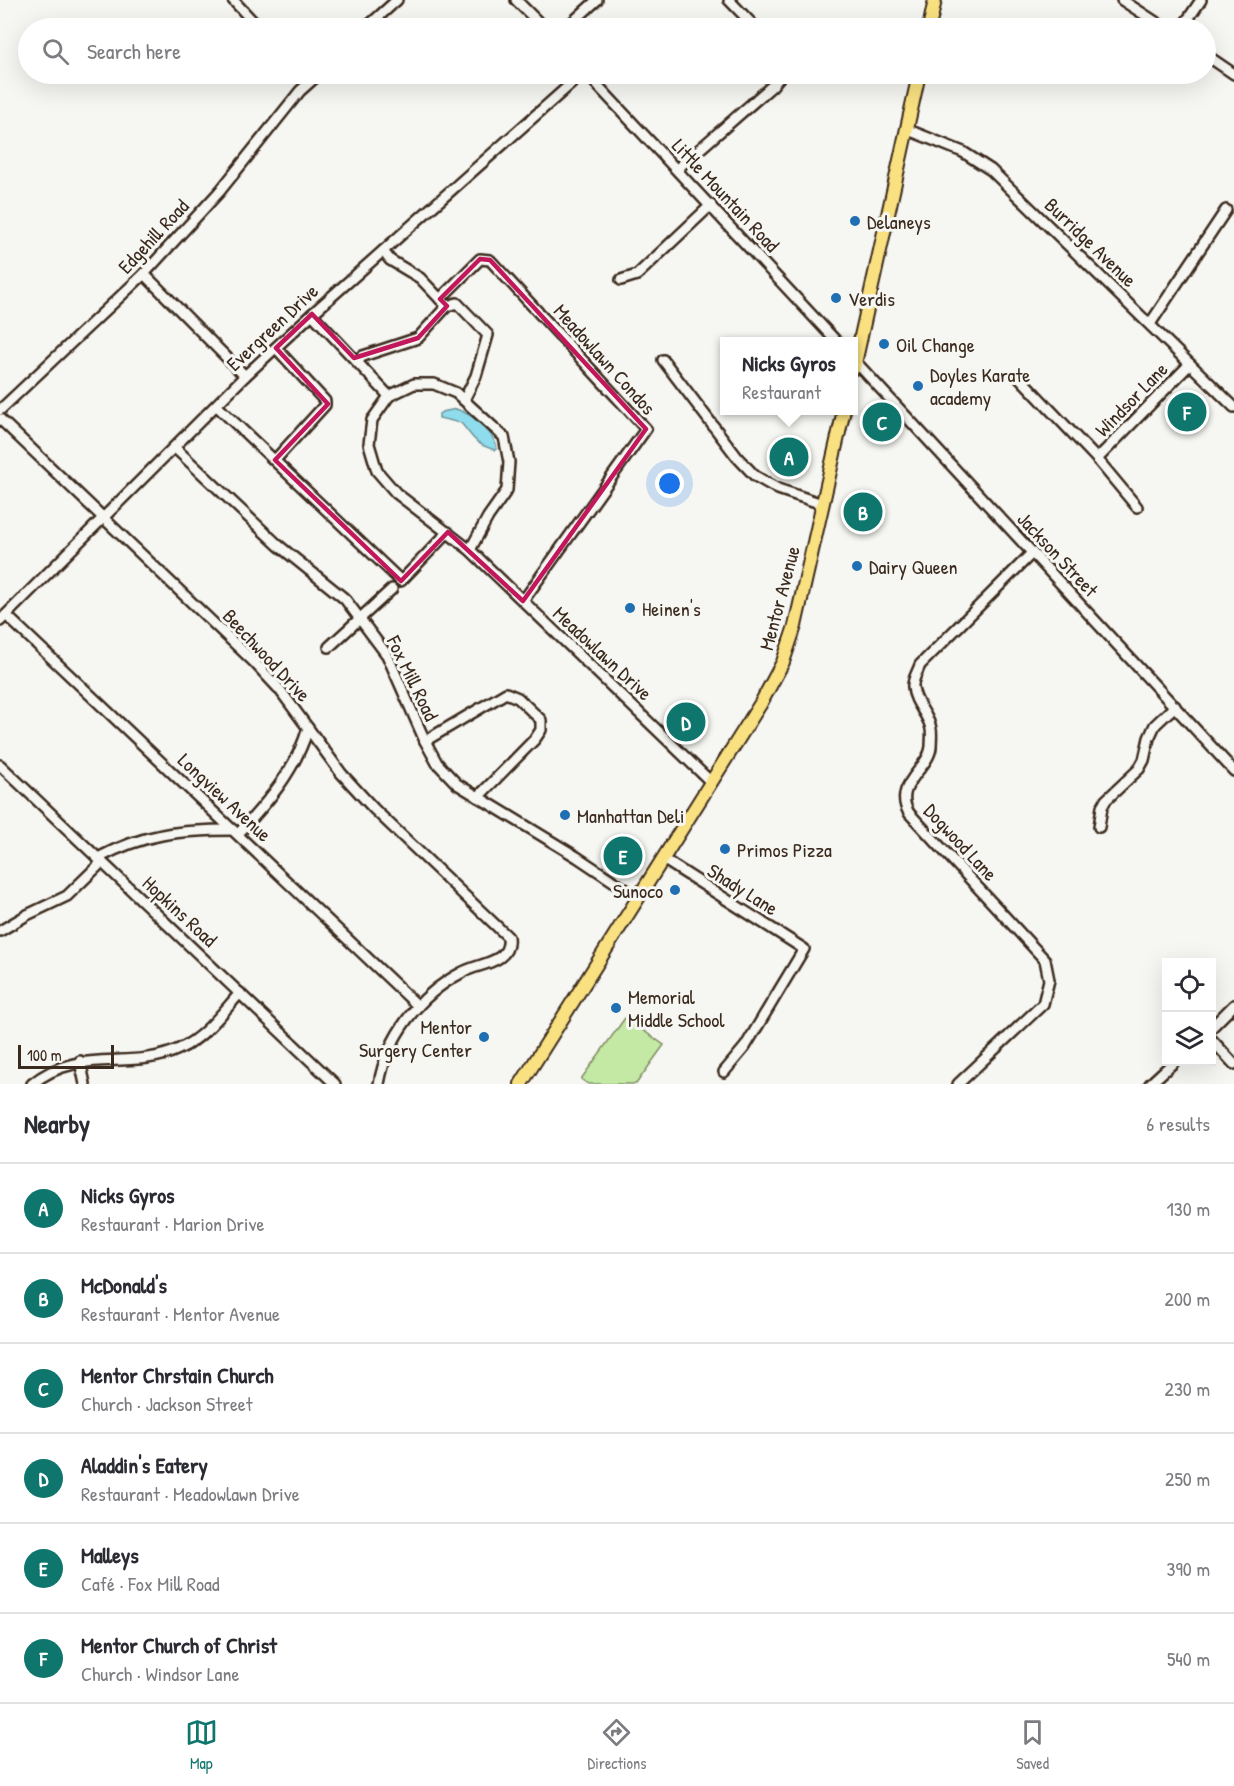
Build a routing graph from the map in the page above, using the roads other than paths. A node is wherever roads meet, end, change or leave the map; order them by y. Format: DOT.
graph roads {
  1 [pos="233,0"];
  2 [pos="397,0"];
  3 [pos="516,0"];
  4 [pos="597,0"];
  5 [pos="729,0"];
  6 [pos="935,0"];
  7 [pos="1122,0"];
  8 [pos="1201,0"];
  9 [pos="250,18"];
  10 [pos="377,18"];
  11 [pos="534,18"];
  12 [pos="577,18"];
  13 [pos="746,18"];
  14 [pos="931,18"];
  15 [pos="1150,18"];
  16 [pos="1189,18"];
  17 [pos="1216,62"];
  18 [pos="1234,74"];
  19 [pos="308,84"];
  20 [pos="571,84"];
  21 [pos="597,84"];
  22 [pos="774,84"];
  23 [pos="917,84"];
  24 [pos="906,129"];
  25 [pos="677,168"];
  26 [pos="711,205"];
  27 [pos="1226,210"];
  28 [pos="382,251"];
  29 [pos="144,274"];
  30 [pos="621,280"];
  31 [pos="444,302"];
  32 [pos="312,314"];
  33 [pos="1150,324"];
  34 [pos="832,337"];
  35 [pos="858,345"];
  36 [pos="276,348"];
  37 [pos="663,360"];
  38 [pos="357,361"];
  39 [pos="1190,363"];
  40 [pos="858,367"];
  41 [pos="245,376"];
  42 [pos="1020,378"];
  43 [pos="389,396"];
  44 [pos="464,400"];
  45 [pos="217,406"];
  46 [pos="1234,407"];
  47 [pos="0,410"];
  48 [pos="843,415"];
  49 [pos="0,419"];
  50 [pos="175,448"];
  51 [pos="1097,459"];
  52 [pos="275,460"];
  53 [pos="822,504"];
  54 [pos="1137,507"];
  55 [pos="104,518"];
  56 [pos="448,532"];
  57 [pos="470,550"];
  58 [pos="1032,553"];
  59 [pos="392,589"];
  60 [pos="523,601"];
  61 [pos="3,618"];
  62 [pos="360,619"];
  63 [pos="329,647"];
  64 [pos="1175,706"];
  65 [pos="308,728"];
  66 [pos="424,741"];
  67 [pos="322,748"];
  68 [pos="301,750"];
  69 [pos="0,765"];
  70 [pos="1234,771"];
  71 [pos="711,782"];
  72 [pos="478,797"];
  73 [pos="1099,827"];
  74 [pos="235,832"];
  75 [pos="663,859"];
  76 [pos="100,860"];
  77 [pos="637,897"];
  78 [pos="0,931"];
  79 [pos="240,993"];
  80 [pos="1234,1005"];
  81 [pos="418,1006"];
  82 [pos="1216,1023"];
  83 [pos="1216,1044"];
  84 [pos="80,1061"];
  85 [pos="1234,1064"];
  86 [pos="1170,1066"];
  87 [pos="724,1072"];
  88 [pos="32,1084"];
  89 [pos="85,1084"];
  90 [pos="336,1084"];
  91 [pos="379,1084"];
  92 [pos="521,1084"];
  93 [pos="958,1084"];
  94 [pos="1150,1084"];
  1 -- 9 [label="street"];
  2 -- 10 [label="street"];
  3 -- 11 [label="street"];
  4 -- 12 [label="street"];
  5 -- 13 [label="street"];
  6 -- 14 [label="main road"];
  7 -- 15 [label="street"];
  8 -- 16 [label="street"];
  17 -- 18 [label="street"];
  19 -- 29 [label="street, Edgehill Road"];
  20 -- 28 [label="street, Evergreen Drive"];
  21 -- 25 [label="street, Little Mountain Road"];
  22 -- 25 [label="street"];
  23 -- 24 [label="main road"];
  24 -- 33 [label="street, Burridge Avenue"];
  24 -- 35 [label="main road"];
  25 -- 26 [label="street, Little Mountain Road"];
  26 -- 30 [label="street"];
  26 -- 34 [label="street, Little Mountain Road"];
  27 -- 33 [label="street"];
  28 -- 31 [label="street"];
  28 -- 32 [label="street, Evergreen Drive"];
  29 -- 41 [label="street"];
  29 -- 47 [label="street, Edgehill Road"];
  31 -- 38 [label="street, Meadowlawn Condos"];
  31 -- 44 [label="street"];
  31 -- 60 [label="street, Meadowlawn Condos"];
  32 -- 36 [label="street, Evergreen Drive"];
  32 -- 38 [label="street"];
  33 -- 39 [label="street, Burridge Avenue"];
  36 -- 41 [label="street, Evergreen Drive"];
  36 -- 52 [label="street"];
  37 -- 53 [label="street"];
  38 -- 43 [label="street"];
  39 -- 46 [label="street, Burridge Avenue"];
  39 -- 51 [label="street, Windsor Lane"];
  40 -- 58 [label="street, Jackson Street"];
  41 -- 45 [label="street, Evergreen Drive"];
  42 -- 51 [label="street, Windsor Lane"];
  43 -- 44 [label="street"];
  43 -- 56 [label="street, Meadowlawn Drive"];
  44 -- 57 [label="street"];
  45 -- 50 [label="street, Evergreen Drive"];
  45 -- 52 [label="street"];
  48 -- 53 [label="main road, Mentor Avenue"];
  49 -- 55 [label="street, Beechwood Drive"];
  50 -- 55 [label="street, Evergreen Drive"];
  50 -- 62 [label="street, Fox Mill Road"];
  51 -- 54 [label="street, Windsor Lane"];
  52 -- 56 [label="street"];
  53 -- 71 [label="main road, Mentor Avenue"];
  55 -- 61 [label="street, Evergreen Drive"];
  55 -- 65 [label="street, Beechwood Drive"];
  56 -- 57 [label="street, Meadowlawn Drive"];
  57 -- 60 [label="street, Meadowlawn Drive"];
  58 -- 64 [label="street, Jackson Street"];
  58 -- 93 [label="street, Dogwood Lane"];
  59 -- 62 [label="street"];
  60 -- 71 [label="street, Meadowlawn Drive"];
  61 -- 74 [label="street, Longview Avenue"];
  62 -- 63 [label="street"];
  62 -- 66 [label="street, Fox Mill Road"];
  64 -- 70 [label="street, Jackson Street"];
  64 -- 73 [label="street"];
  65 -- 67 [label="street, Beechwood Drive"];
  65 -- 68 [label="street"];
  66 -- 72 [label="street, Fox Mill Road"];
  66 -- 72 [label="street"];
  67 -- 68 [label="street"];
  67 -- 81 [label="street, Beechwood Drive"];
  68 -- 74 [label="street"];
  69 -- 76 [label="street, Hopkins Road"];
  71 -- 75 [label="main road, Mentor Avenue"];
  72 -- 77 [label="street, Fox Mill Road"];
  74 -- 76 [label="street"];
  74 -- 81 [label="street, Longview Avenue"];
  75 -- 77 [label="main road, Mentor Avenue"];
  75 -- 87 [label="street, Shady Lane"];
  76 -- 78 [label="street"];
  76 -- 79 [label="street, Hopkins Road"];
  77 -- 92 [label="main road, Mentor Avenue"];
  79 -- 84 [label="street"];
  79 -- 90 [label="street, Hopkins Road"];
  80 -- 82 [label="street"];
  81 -- 91 [label="street"];
  83 -- 85 [label="street"];
  84 -- 88 [label="street"];
  84 -- 89 [label="street"];
  86 -- 94 [label="street"];
}
